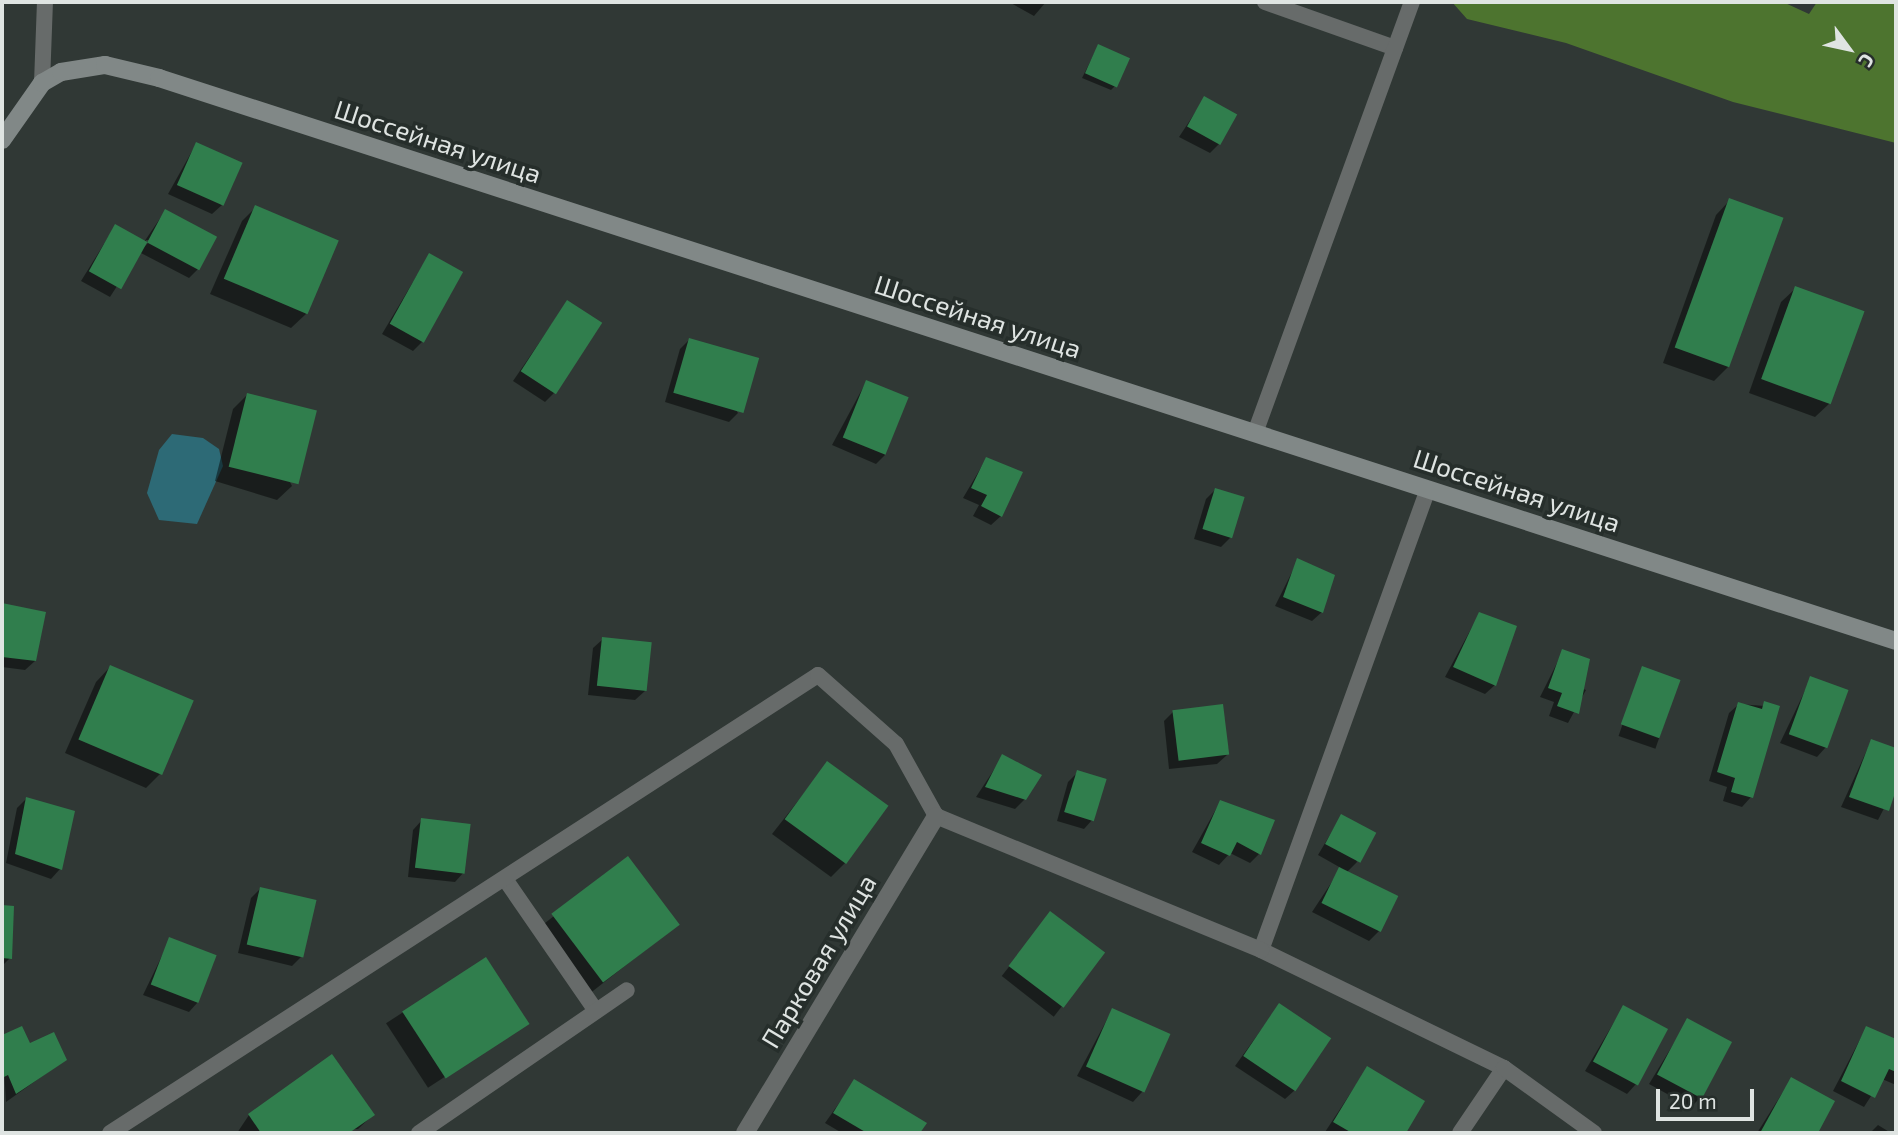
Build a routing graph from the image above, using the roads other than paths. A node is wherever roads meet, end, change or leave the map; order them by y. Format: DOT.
graph roads {
  1 [pos="45,2"];
  2 [pos="1265,2"];
  3 [pos="1412,2"];
  4 [pos="1395,48"];
  5 [pos="42,83"];
  6 [pos="2,140"];
  7 [pos="1255,433"];
  8 [pos="1428,489"];
  9 [pos="1896,641"];
  10 [pos="936,816"];
  11 [pos="505,879"];
  12 [pos="1261,950"];
  13 [pos="627,990"];
  14 [pos="596,1011"];
  15 [pos="1504,1068"];
  16 [pos="110,1133"];
  17 [pos="419,1133"];
  18 [pos="745,1133"];
  19 [pos="1460,1133"];
  20 [pos="1594,1133"];
  1 -- 5 [label="lane"];
  2 -- 4 [label="lane"];
  3 -- 4 [label="lane"];
  4 -- 7 [label="lane"];
  5 -- 6 [label="street"];
  5 -- 7 [label="street, Шоссейная улица"];
  7 -- 8 [label="street, Шоссейная улица"];
  8 -- 9 [label="street, Шоссейная улица"];
  8 -- 12 [label="lane"];
  10 -- 11 [label="lane"];
  10 -- 12 [label="lane"];
  10 -- 18 [label="street, Парковая улица"];
  11 -- 14 [label="lane"];
  11 -- 16 [label="lane"];
  12 -- 15 [label="lane"];
  13 -- 14 [label="lane"];
  14 -- 17 [label="lane"];
  15 -- 19 [label="lane"];
  15 -- 20 [label="lane"];
}
